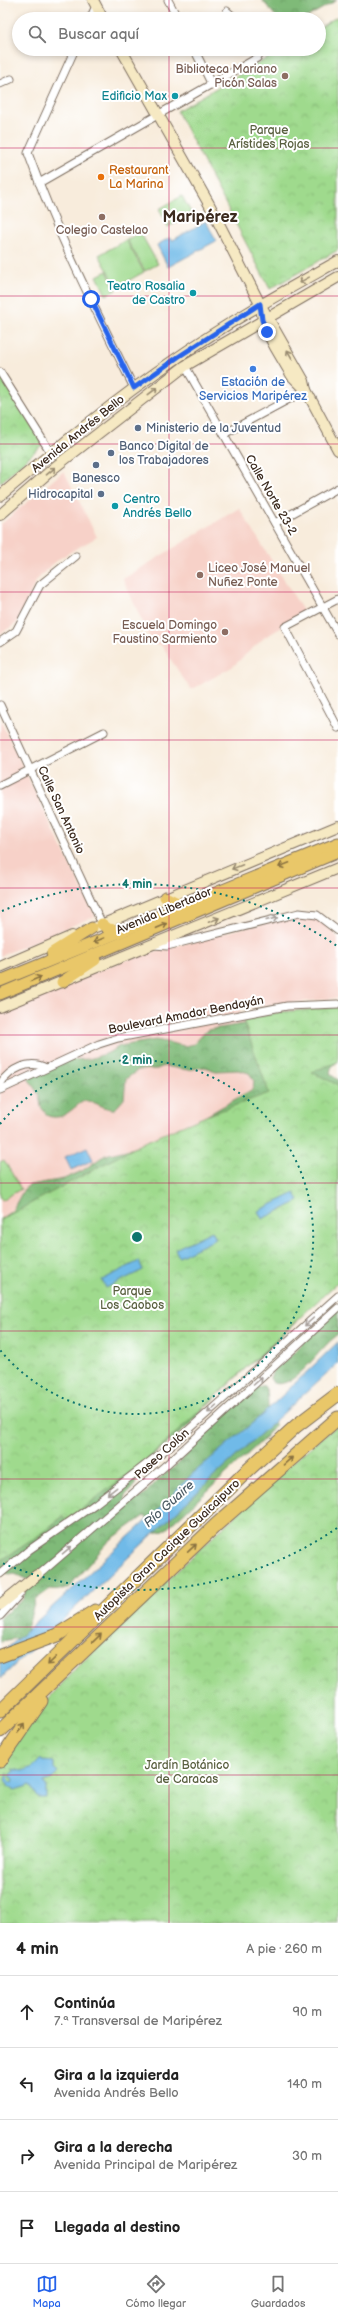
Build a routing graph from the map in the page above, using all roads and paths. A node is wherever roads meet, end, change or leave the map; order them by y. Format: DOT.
graph roads {
  1 [pos="168,0"];
  2 [pos="94,3"];
  3 [pos="100,12"];
  4 [pos="174,12"];
  5 [pos="72,56"];
  6 [pos="125,56"];
  7 [pos="198,56"];
  8 [pos="258,56"];
  9 [pos="11,79"];
  10 [pos="0,84"];
  11 [pos="212,85"];
  12 [pos="160,115"];
  13 [pos="39,183"];
  14 [pos="338,261"];
  15 [pos="338,277"];
  16 [pos="260,304"];
  17 [pos="265,318"];
  18 [pos="185,366"];
  19 [pos="0,372"];
  20 [pos="134,388"];
  21 [pos="306,390"];
  22 [pos="224,434"];
  23 [pos="338,450"];
  24 [pos="51,453"];
  25 [pos="338,488"];
  26 [pos="0,496"];
  27 [pos="0,515"];
  28 [pos="275,523"];
  29 [pos="76,556"];
  30 [pos="338,598"];
  31 [pos="323,607"];
  32 [pos="338,634"];
  33 [pos="0,642"];
  34 [pos="0,705"];
  35 [pos="338,728"];
  36 [pos="104,732"];
  37 [pos="31,769"];
  38 [pos="0,786"];
  39 [pos="338,826"];
  40 [pos="338,842"];
  41 [pos="338,852"];
  42 [pos="338,868"];
  43 [pos="165,898"];
  44 [pos="184,906"];
  45 [pos="97,926"];
  46 [pos="338,931"];
  47 [pos="124,936"];
  48 [pos="152,945"];
  49 [pos="0,967"];
  50 [pos="19,973"];
  51 [pos="0,981"];
  52 [pos="62,982"];
  53 [pos="0,994"];
  54 [pos="338,1004"];
  55 [pos="0,1008"];
  56 [pos="46,1068"];
  57 [pos="0,1084"];
  58 [pos="0,1090"];
  59 [pos="338,1296"];
  60 [pos="338,1308"];
  61 [pos="338,1394"];
  62 [pos="338,1418"];
  63 [pos="0,1574"];
  64 [pos="37,1575"];
  65 [pos="121,1595"];
  66 [pos="0,1605"];
  67 [pos="0,1616"];
  68 [pos="0,1656"];
  69 [pos="69,1665"];
  70 [pos="0,1711"];
  71 [pos="0,1731"];
  72 [pos="0,1761"];
  1 -- 4 [label="street"];
  2 -- 3 [label="street"];
  5 -- 13 [label="street"];
  6 -- 12 [label="street"];
  7 -- 11 [label="street"];
  8 -- 11 [label="street"];
  9 -- 10 [label="street"];
  11 -- 12 [label="street"];
  12 -- 13 [label="street"];
  12 -- 16 [label="street"];
  13 -- 20 [label="street"];
  14 -- 16 [label="street, Avenida Andrés Bello, one-way"];
  15 -- 17 [label="street, Avenida Andrés Bello"];
  16 -- 17 [label="street"];
  16 -- 20 [label="street, Avenida Andrés Bello"];
  17 -- 18 [label="street, Avenida Andrés Bello"];
  17 -- 21 [label="street"];
  18 -- 22 [label="street, Calle Norte 23-2"];
  27 -- 18 [label="street, Avenida Andrés Bello, one-way"];
  19 -- 24 [label="street"];
  20 -- 24 [label="street, Avenida Andrés Bello"];
  21 -- 22 [label="street"];
  21 -- 23 [label="street"];
  22 -- 28 [label="street, Calle Norte 23-2"];
  24 -- 26 [label="street, Avenida Andrés Bello"];
  25 -- 28 [label="street"];
  28 -- 31 [label="street, Calle Norte 23-2"];
  29 -- 33 [label="street"];
  30 -- 31 [label="street"];
  31 -- 32 [label="street, Calle Norte 23-2"];
  31 -- 35 [label="street"];
  34 -- 37 [label="street, Calle San Antonio"];
  36 -- 37 [label="street"];
  37 -- 38 [label="street"];
  37 -- 45 [label="street, Calle San Antonio"];
  39 -- 43 [label="street, Avenida Libertador, one-way"];
  40 -- 44 [label="main road, Avenida Libertador, one-way"];
  47 -- 41 [label="main road, Avenida Libertador, one-way"];
  48 -- 42 [label="street, one-way"];
  43 -- 44 [label="main road"];
  43 -- 45 [label="street, Avenida Libertador"];
  44 -- 47 [label="main road, Avenida Libertador"];
  45 -- 47 [label="main road"];
  45 -- 49 [label="street, Avenida Libertador"];
  45 -- 50 [label="main road"];
  48 -- 46 [label="street, one-way"];
  47 -- 50 [label="main road, Avenida Libertador, one-way"];
  47 -- 52 [label="main road"];
  53 -- 47 [label="main road, Avenida Libertador, one-way"];
  48 -- 52 [label="street"];
  50 -- 51 [label="main road, Avenida Libertador"];
  52 -- 55 [label="street"];
  54 -- 56 [label="street, Boulevard Amador Bendayán"];
  56 -- 57 [label="street"];
  56 -- 58 [label="street, Boulevard Amador Bendayán"];
  59 -- 63 [label="street, Paseo Colón, one-way"];
  64 -- 60 [label="street, Paseo Colón, one-way"];
  61 -- 65 [label="highway, Autopista Gran Cacique Guaicaipuro"];
  69 -- 62 [label="highway, Autopista Gran Cacique Guaicaipuro, one-way"];
  64 -- 66 [label="street"];
  64 -- 67 [label="street, Paseo Colón"];
  65 -- 68 [label="highway"];
  65 -- 70 [label="highway, Autopista Gran Cacique Guaicaipuro, one-way"];
  69 -- 71 [label="highway, Autopista Gran Cacique Guaicaipuro"];
  72 -- 69 [label="highway, one-way"];
}
